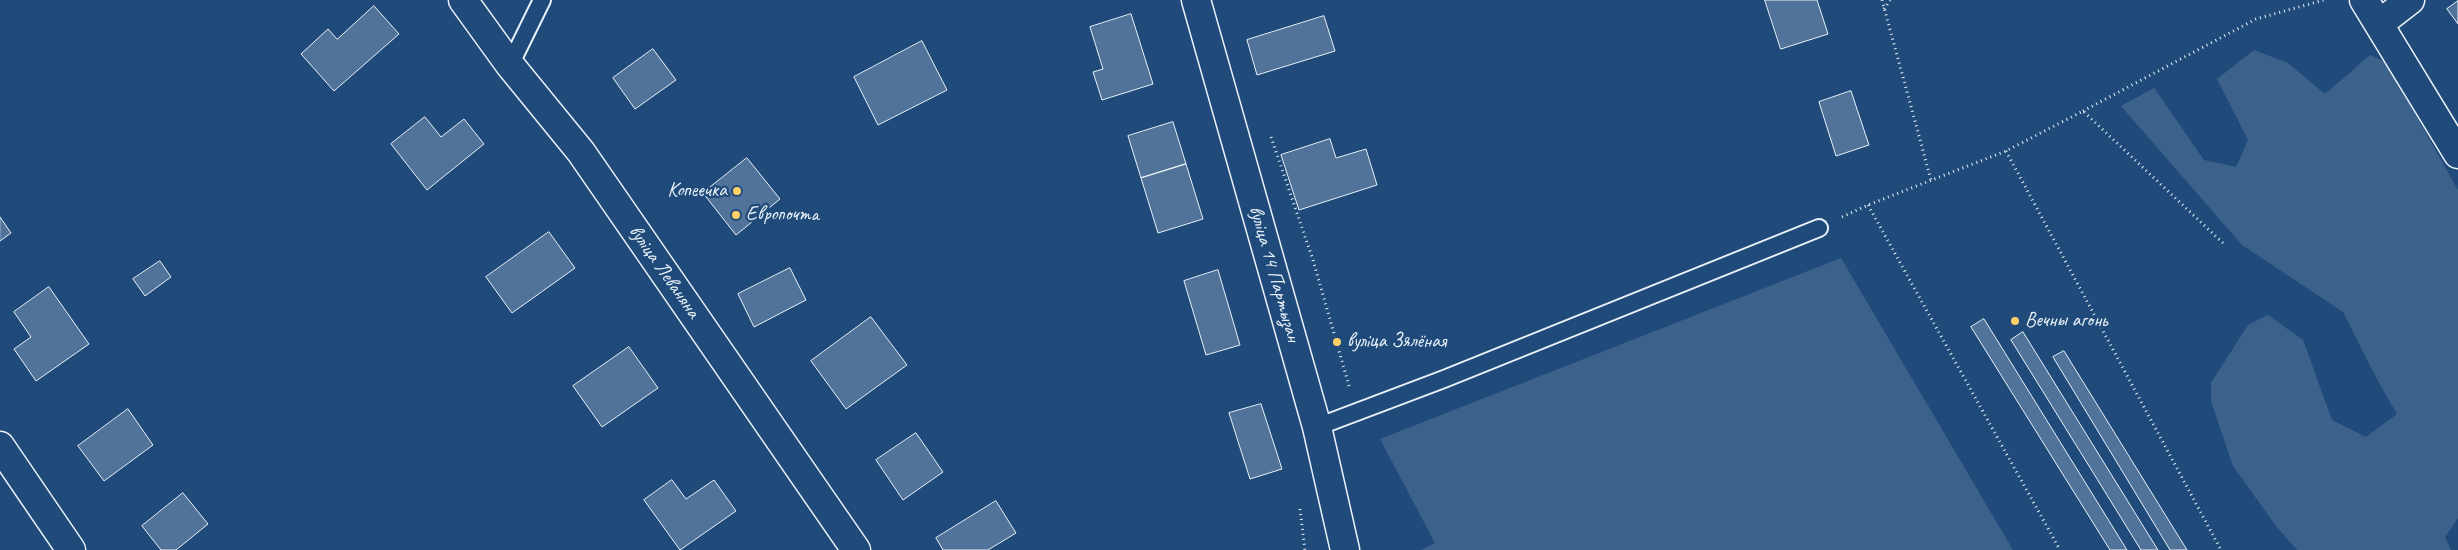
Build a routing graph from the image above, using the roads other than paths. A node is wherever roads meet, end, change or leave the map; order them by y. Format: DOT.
graph roads {
  1 [pos="463,0"];
  2 [pos="542,0"];
  3 [pos="1196,0"];
  4 [pos="2364,0"];
  5 [pos="2410,0"];
  6 [pos="2379,24"];
  7 [pos="510,65"];
  8 [pos="2458,154"];
  9 [pos="1819,228"];
  10 [pos="1317,427"];
  11 [pos="0,446"];
  12 [pos="72,550"];
  13 [pos="856,550"];
  14 [pos="1345,550"];
  1 -- 7 [label="street, вуліца Леваняна"];
  2 -- 7 [label="lane"];
  3 -- 10 [label="street, вуліца 14 Партызан"];
  4 -- 6 [label="street"];
  5 -- 6 [label="street"];
  6 -- 8 [label="street"];
  7 -- 13 [label="street, вуліца Леваняна"];
  9 -- 10 [label="lane"];
  10 -- 14 [label="street, вуліца 14 Партызан"];
  11 -- 12 [label="street"];
}
